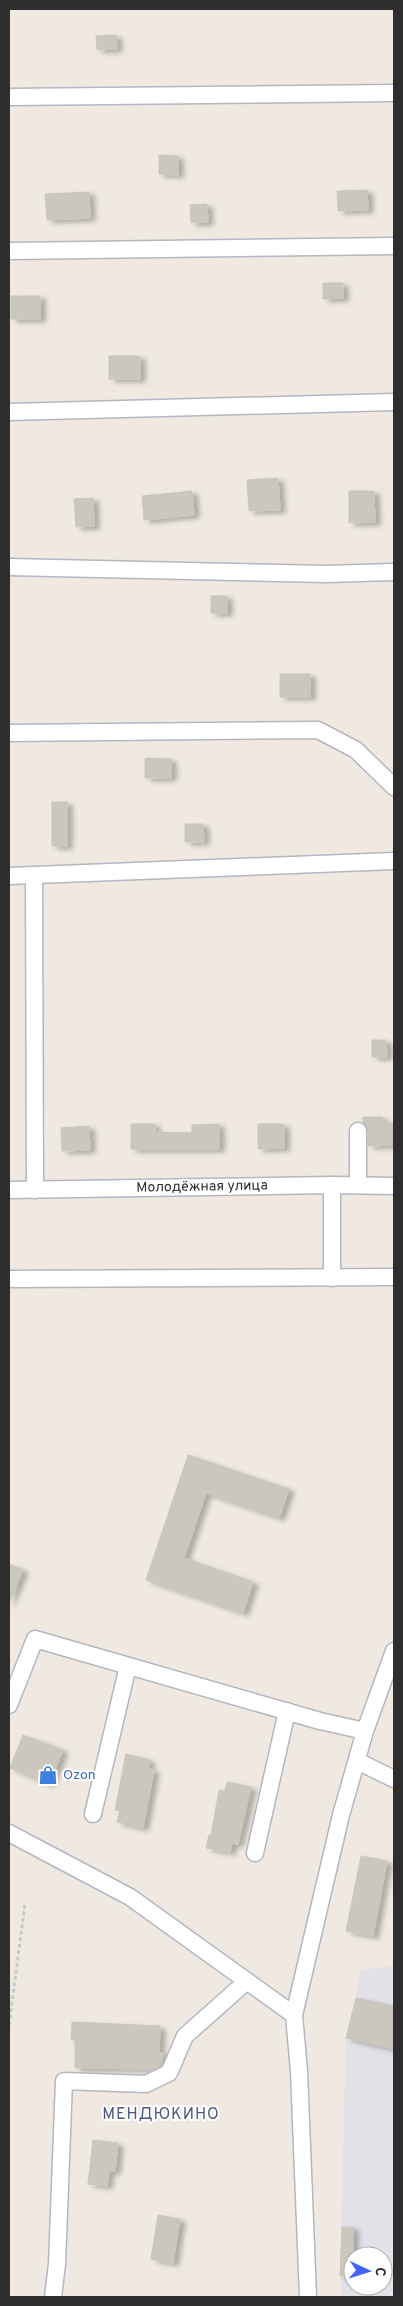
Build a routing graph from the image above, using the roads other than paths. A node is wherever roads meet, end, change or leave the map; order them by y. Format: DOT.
graph roads {
  1 [pos="394,93"];
  2 [pos="9,97"];
  3 [pos="394,246"];
  4 [pos="9,251"];
  5 [pos="394,402"];
  6 [pos="9,412"];
  7 [pos="9,567"];
  8 [pos="394,572"];
  9 [pos="9,733"];
  10 [pos="394,787"];
  11 [pos="394,862"];
  12 [pos="34,875"];
  13 [pos="9,876"];
  14 [pos="358,1131"];
  15 [pos="332,1185"];
  16 [pos="358,1185"];
  17 [pos="394,1186"];
  18 [pos="9,1190"];
  19 [pos="35,1190"];
  20 [pos="394,1277"];
  21 [pos="332,1278"];
  22 [pos="9,1279"];
  23 [pos="394,1651"];
  24 [pos="128,1666"];
  25 [pos="9,1704"];
  26 [pos="287,1711"];
  27 [pos="365,1731"];
  28 [pos="357,1761"];
  29 [pos="394,1779"];
  30 [pos="93,1814"];
  31 [pos="9,1833"];
  32 [pos="255,1853"];
  33 [pos="247,1981"];
  34 [pos="294,2015"];
  35 [pos="53,2297"];
  36 [pos="308,2297"];
  1 -- 2 [label="street"];
  3 -- 4 [label="street"];
  5 -- 6 [label="street"];
  7 -- 8 [label="street"];
  9 -- 10 [label="street"];
  11 -- 12 [label="street"];
  12 -- 13 [label="street"];
  12 -- 19 [label="street"];
  14 -- 16 [label="street"];
  15 -- 16 [label="street, Молодёжная улица"];
  15 -- 19 [label="street, Молодёжная улица"];
  15 -- 21 [label="street"];
  16 -- 17 [label="street, Молодёжная улица"];
  18 -- 19 [label="street, Молодёжная улица"];
  20 -- 21 [label="street"];
  21 -- 22 [label="street"];
  23 -- 27 [label="street"];
  24 -- 25 [label="street"];
  24 -- 26 [label="street"];
  24 -- 30 [label="street"];
  26 -- 27 [label="street"];
  26 -- 32 [label="street"];
  27 -- 28 [label="street"];
  28 -- 29 [label="street"];
  28 -- 34 [label="street"];
  31 -- 33 [label="street"];
  33 -- 34 [label="street"];
  33 -- 35 [label="street"];
  34 -- 36 [label="street"];
}
